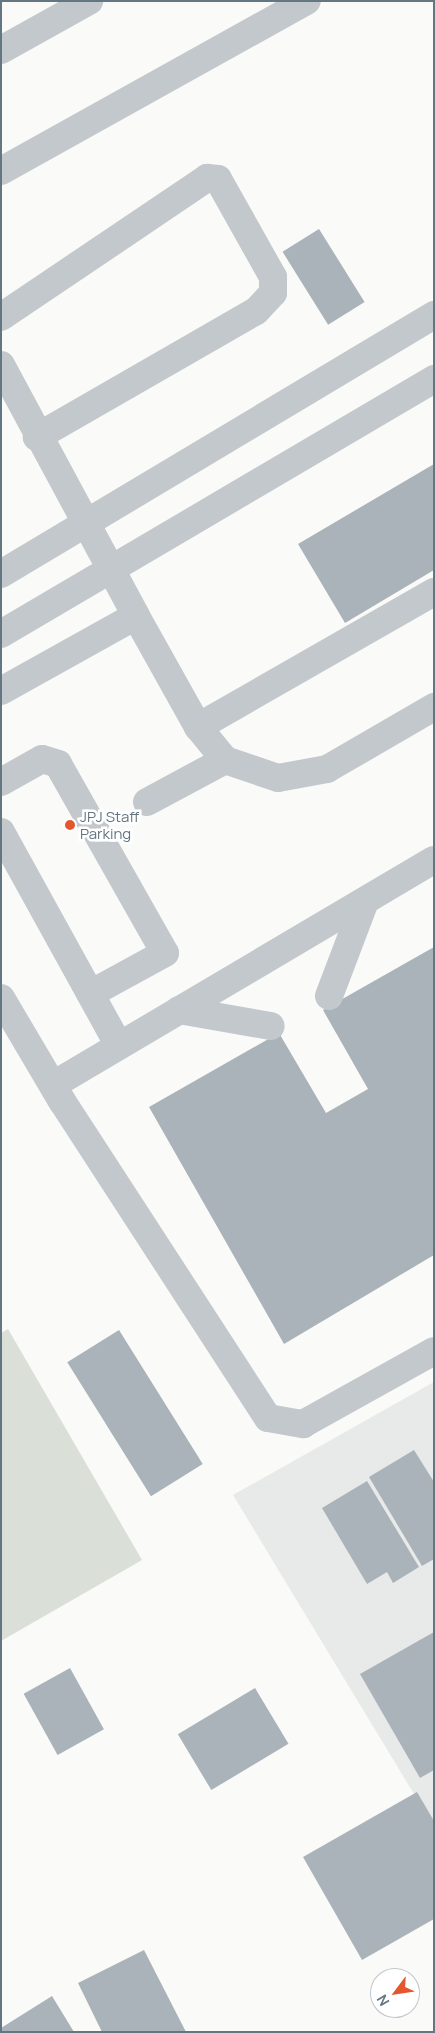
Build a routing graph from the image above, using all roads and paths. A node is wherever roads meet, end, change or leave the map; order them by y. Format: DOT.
graph roads {
  1 [pos="89,1"];
  2 [pos="307,1"];
  3 [pos="1,50"];
  4 [pos="1,171"];
  5 [pos="434,315"];
  6 [pos="1,317"];
  7 [pos="1,366"];
  8 [pos="434,379"];
  9 [pos="37,437"];
  10 [pos="84,522"];
  11 [pos="108,568"];
  12 [pos="1,574"];
  13 [pos="434,592"];
  14 [pos="136,616"];
  15 [pos="1,634"];
  16 [pos="1,691"];
  17 [pos="434,707"];
  18 [pos="198,726"];
  19 [pos="225,760"];
  20 [pos="1,782"];
  21 [pos="147,802"];
  22 [pos="1,832"];
  23 [pos="434,860"];
  24 [pos="365,901"];
  25 [pos="90,994"];
  26 [pos="329,996"];
  27 [pos="1,998"];
  28 [pos="179,1010"];
  29 [pos="270,1026"];
  30 [pos="119,1046"];
  31 [pos="52,1085"];
  32 [pos="434,1351"];
  1 -- 3 [label="lane"];
  2 -- 4 [label="lane"];
  5 -- 10 [label="lane"];
  6 -- 9 [label="lane"];
  7 -- 9 [label="lane"];
  8 -- 11 [label="lane"];
  9 -- 10 [label="lane"];
  10 -- 11 [label="lane"];
  10 -- 12 [label="lane"];
  11 -- 14 [label="lane"];
  11 -- 15 [label="lane"];
  13 -- 18 [label="lane"];
  14 -- 16 [label="lane"];
  14 -- 18 [label="lane"];
  17 -- 19 [label="lane"];
  18 -- 19 [label="lane"];
  19 -- 21 [label="lane"];
  20 -- 25 [label="lane"];
  22 -- 25 [label="lane"];
  23 -- 24 [label="lane"];
  24 -- 26 [label="lane"];
  24 -- 28 [label="lane"];
  25 -- 30 [label="lane"];
  27 -- 31 [label="lane"];
  28 -- 29 [label="lane"];
  28 -- 30 [label="lane"];
  30 -- 31 [label="lane"];
  31 -- 32 [label="lane"];
}
